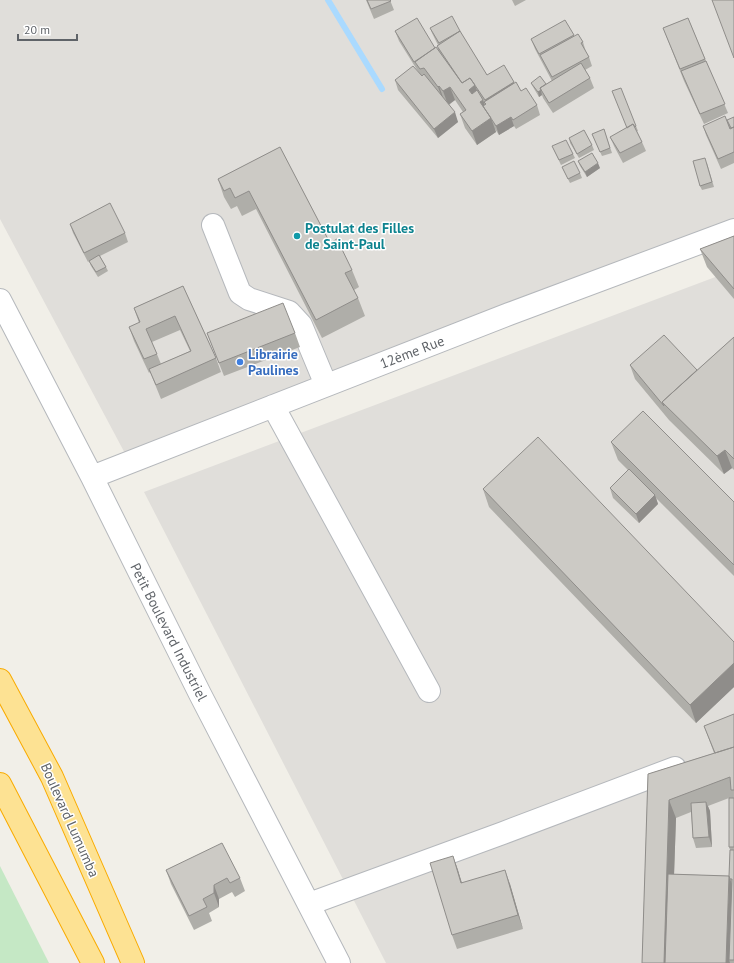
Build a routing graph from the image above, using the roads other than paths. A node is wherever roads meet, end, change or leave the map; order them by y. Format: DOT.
graph roads {
  1 [pos="213,226"];
  2 [pos="734,230"];
  3 [pos="0,300"];
  4 [pos="326,386"];
  5 [pos="274,406"];
  6 [pos="92,477"];
  7 [pos="0,680"];
  8 [pos="429,691"];
  9 [pos="690,762"];
  10 [pos="2,790"];
  11 [pos="309,904"];
  12 [pos="93,963"];
  13 [pos="133,963"];
  14 [pos="339,963"];
  1 -- 4 [label="street"];
  2 -- 4 [label="street, 12ème Rue"];
  3 -- 6 [label="street, Petit Boulevard Industriel"];
  4 -- 5 [label="street, 12ème Rue"];
  5 -- 6 [label="street, 12ème Rue"];
  5 -- 8 [label="street"];
  6 -- 11 [label="street, Petit Boulevard Industriel"];
  7 -- 13 [label="highway, Boulevard Lumumba"];
  9 -- 11 [label="street"];
  10 -- 12 [label="highway"];
  11 -- 14 [label="street, Petit Boulevard Industriel"];
}
